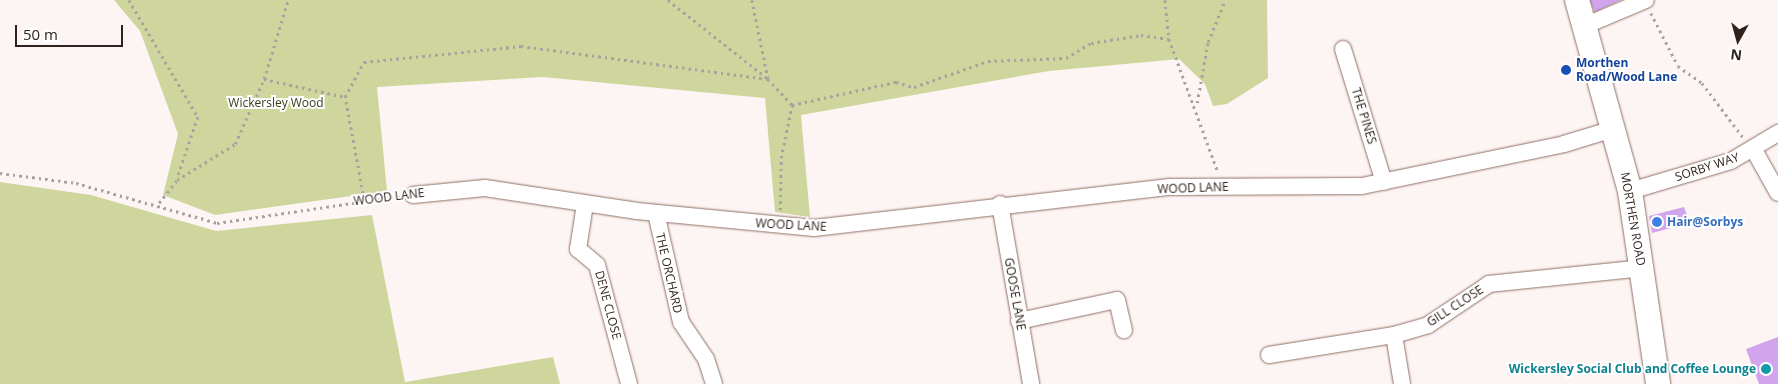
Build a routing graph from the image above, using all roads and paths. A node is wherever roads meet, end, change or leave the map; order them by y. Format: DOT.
graph roads {
  1 [pos="129,0"];
  2 [pos="288,0"];
  3 [pos="668,0"];
  4 [pos="752,0"];
  5 [pos="1165,0"];
  6 [pos="1225,0"];
  7 [pos="1577,0"];
  8 [pos="1646,0"];
  9 [pos="1584,26"];
  10 [pos="1169,39"];
  11 [pos="1344,49"];
  12 [pos="264,79"];
  13 [pos="768,79"];
  14 [pos="345,96"];
  15 [pos="792,105"];
  16 [pos="1197,105"];
  17 [pos="1613,129"];
  18 [pos="1778,133"];
  19 [pos="1754,150"];
  20 [pos="0,173"];
  21 [pos="177,180"];
  22 [pos="1384,182"];
  23 [pos="1223,187"];
  24 [pos="1630,191"];
  25 [pos="1778,193"];
  26 [pos="414,195"];
  27 [pos="364,200"];
  28 [pos="159,203"];
  29 [pos="585,204"];
  30 [pos="1000,204"];
  31 [pos="656,214"];
  32 [pos="778,226"];
  33 [pos="1643,268"];
  34 [pos="1019,321"];
  35 [pos="1124,330"];
  36 [pos="1394,335"];
  37 [pos="1270,354"];
  38 [pos="628,384"];
  39 [pos="714,384"];
  40 [pos="1031,384"];
  41 [pos="1402,384"];
  42 [pos="1658,384"];
  1 -- 21 [label="path"];
  2 -- 12 [label="path"];
  3 -- 13 [label="path"];
  4 -- 13 [label="path"];
  5 -- 10 [label="path"];
  6 -- 16 [label="path"];
  7 -- 9 [label="main road, MORTHEN ROAD"];
  8 -- 9 [label="street"];
  8 -- 19 [label="path"];
  9 -- 17 [label="main road, MORTHEN ROAD"];
  10 -- 15 [label="path"];
  10 -- 16 [label="path"];
  11 -- 22 [label="street, THE PINES"];
  12 -- 14 [label="path"];
  12 -- 21 [label="path"];
  13 -- 14 [label="path"];
  13 -- 15 [label="path"];
  14 -- 27 [label="path"];
  15 -- 32 [label="path"];
  16 -- 23 [label="path"];
  17 -- 22 [label="street, WOOD LANE"];
  17 -- 24 [label="main road, MORTHEN ROAD"];
  18 -- 19 [label="street, SORBY WAY"];
  19 -- 24 [label="street, SORBY WAY"];
  19 -- 25 [label="street"];
  20 -- 28 [label="path, WOOD LANE"];
  21 -- 28 [label="path"];
  22 -- 23 [label="street, WOOD LANE"];
  23 -- 30 [label="street, WOOD LANE"];
  24 -- 33 [label="main road, MORTHEN ROAD"];
  26 -- 27 [label="path, WOOD LANE"];
  26 -- 29 [label="street, WOOD LANE"];
  27 -- 28 [label="path, WOOD LANE"];
  29 -- 31 [label="street, WOOD LANE"];
  29 -- 38 [label="street, DENE CLOSE"];
  30 -- 32 [label="street, WOOD LANE"];
  30 -- 34 [label="street, GOOSE LANE"];
  31 -- 32 [label="street, WOOD LANE"];
  31 -- 39 [label="street, THE ORCHARD"];
  33 -- 36 [label="street, GILL CLOSE"];
  33 -- 42 [label="main road, MORTHEN ROAD"];
  34 -- 35 [label="street"];
  34 -- 40 [label="street, GOOSE LANE"];
  36 -- 37 [label="street, GILL CLOSE"];
  36 -- 41 [label="street"];
}
